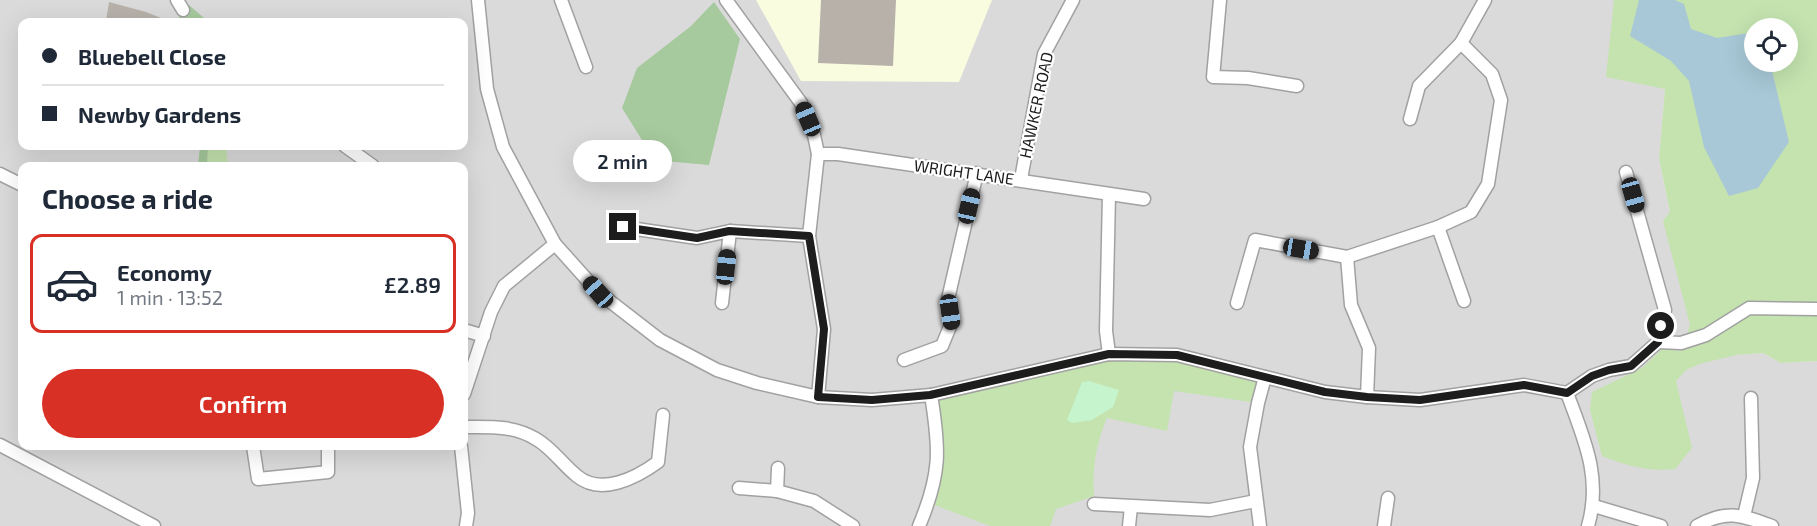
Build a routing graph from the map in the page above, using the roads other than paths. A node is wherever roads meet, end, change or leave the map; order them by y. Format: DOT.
graph roads {
  1 [pos="478,0"];
  2 [pos="561,0"];
  3 [pos="726,0"];
  4 [pos="1073,0"];
  5 [pos="1220,0"];
  6 [pos="1485,0"];
  7 [pos="1461,43"];
  8 [pos="586,67"];
  9 [pos="1297,86"];
  10 [pos="1410,119"];
  11 [pos="351,150"];
  12 [pos="818,154"];
  13 [pos="367,162"];
  14 [pos="1626,172"];
  15 [pos="976,173"];
  16 [pos="0,174"];
  17 [pos="1021,180"];
  18 [pos="18,183"];
  19 [pos="1109,195"];
  20 [pos="1144,199"];
  21 [pos="623,227"];
  22 [pos="1438,227"];
  23 [pos="729,231"];
  24 [pos="809,236"];
  25 [pos="555,244"];
  26 [pos="1347,257"];
  27 [pos="1464,301"];
  28 [pos="722,303"];
  29 [pos="1237,303"];
  30 [pos="1817,309"];
  31 [pos="468,331"];
  32 [pos="484,336"];
  33 [pos="1658,342"];
  34 [pos="1109,354"];
  35 [pos="904,360"];
  36 [pos="1265,377"];
  37 [pos="468,382"];
  38 [pos="1567,393"];
  39 [pos="930,395"];
  40 [pos="818,397"];
  41 [pos="1367,397"];
  42 [pos="1751,398"];
  43 [pos="663,415"];
  44 [pos="468,427"];
  45 [pos="0,445"];
  46 [pos="254,450"];
  47 [pos="328,450"];
  48 [pos="462,450"];
  49 [pos="778,468"];
  50 [pos="739,488"];
  51 [pos="777,491"];
  52 [pos="1388,498"];
  53 [pos="1256,501"];
  54 [pos="1094,504"];
  55 [pos="1594,506"];
  56 [pos="1131,507"];
  57 [pos="1744,516"];
  58 [pos="154,526"];
  59 [pos="466,526"];
  60 [pos="853,526"];
  61 [pos="920,526"];
  62 [pos="1129,526"];
  63 [pos="1260,526"];
  64 [pos="1384,526"];
  65 [pos="1588,526"];
  66 [pos="1661,526"];
  67 [pos="1696,526"];
  68 [pos="1772,526"];
  1 -- 25 [label="street"];
  2 -- 8 [label="street"];
  3 -- 12 [label="street"];
  4 -- 17 [label="street, HAWKER ROAD"];
  5 -- 9 [label="street"];
  6 -- 7 [label="street"];
  7 -- 10 [label="street"];
  7 -- 22 [label="street"];
  11 -- 13 [label="street"];
  12 -- 15 [label="street, WRIGHT LANE"];
  12 -- 24 [label="street"];
  14 -- 33 [label="street"];
  15 -- 17 [label="street, WRIGHT LANE"];
  15 -- 35 [label="street"];
  16 -- 18 [label="street"];
  17 -- 19 [label="street, WRIGHT LANE"];
  19 -- 20 [label="street, WRIGHT LANE"];
  19 -- 34 [label="street"];
  21 -- 23 [label="street"];
  22 -- 26 [label="street"];
  22 -- 27 [label="street"];
  23 -- 24 [label="street"];
  23 -- 28 [label="street"];
  24 -- 40 [label="street"];
  25 -- 32 [label="street"];
  25 -- 40 [label="street"];
  26 -- 29 [label="street"];
  26 -- 41 [label="street"];
  30 -- 33 [label="street"];
  31 -- 32 [label="street"];
  32 -- 37 [label="street"];
  33 -- 38 [label="street"];
  34 -- 36 [label="street"];
  34 -- 39 [label="street"];
  36 -- 41 [label="street"];
  36 -- 53 [label="street"];
  38 -- 41 [label="street"];
  38 -- 55 [label="street"];
  39 -- 40 [label="street"];
  39 -- 61 [label="street"];
  42 -- 57 [label="street"];
  43 -- 44 [label="street"];
  45 -- 58 [label="street"];
  46 -- 47 [label="street"];
  48 -- 59 [label="street"];
  49 -- 51 [label="street"];
  50 -- 51 [label="street"];
  51 -- 60 [label="street"];
  52 -- 64 [label="street"];
  53 -- 56 [label="street"];
  53 -- 63 [label="street"];
  54 -- 56 [label="street"];
  55 -- 65 [label="street"];
  55 -- 66 [label="street"];
  56 -- 62 [label="street"];
  57 -- 67 [label="street"];
  57 -- 68 [label="street"];
}
